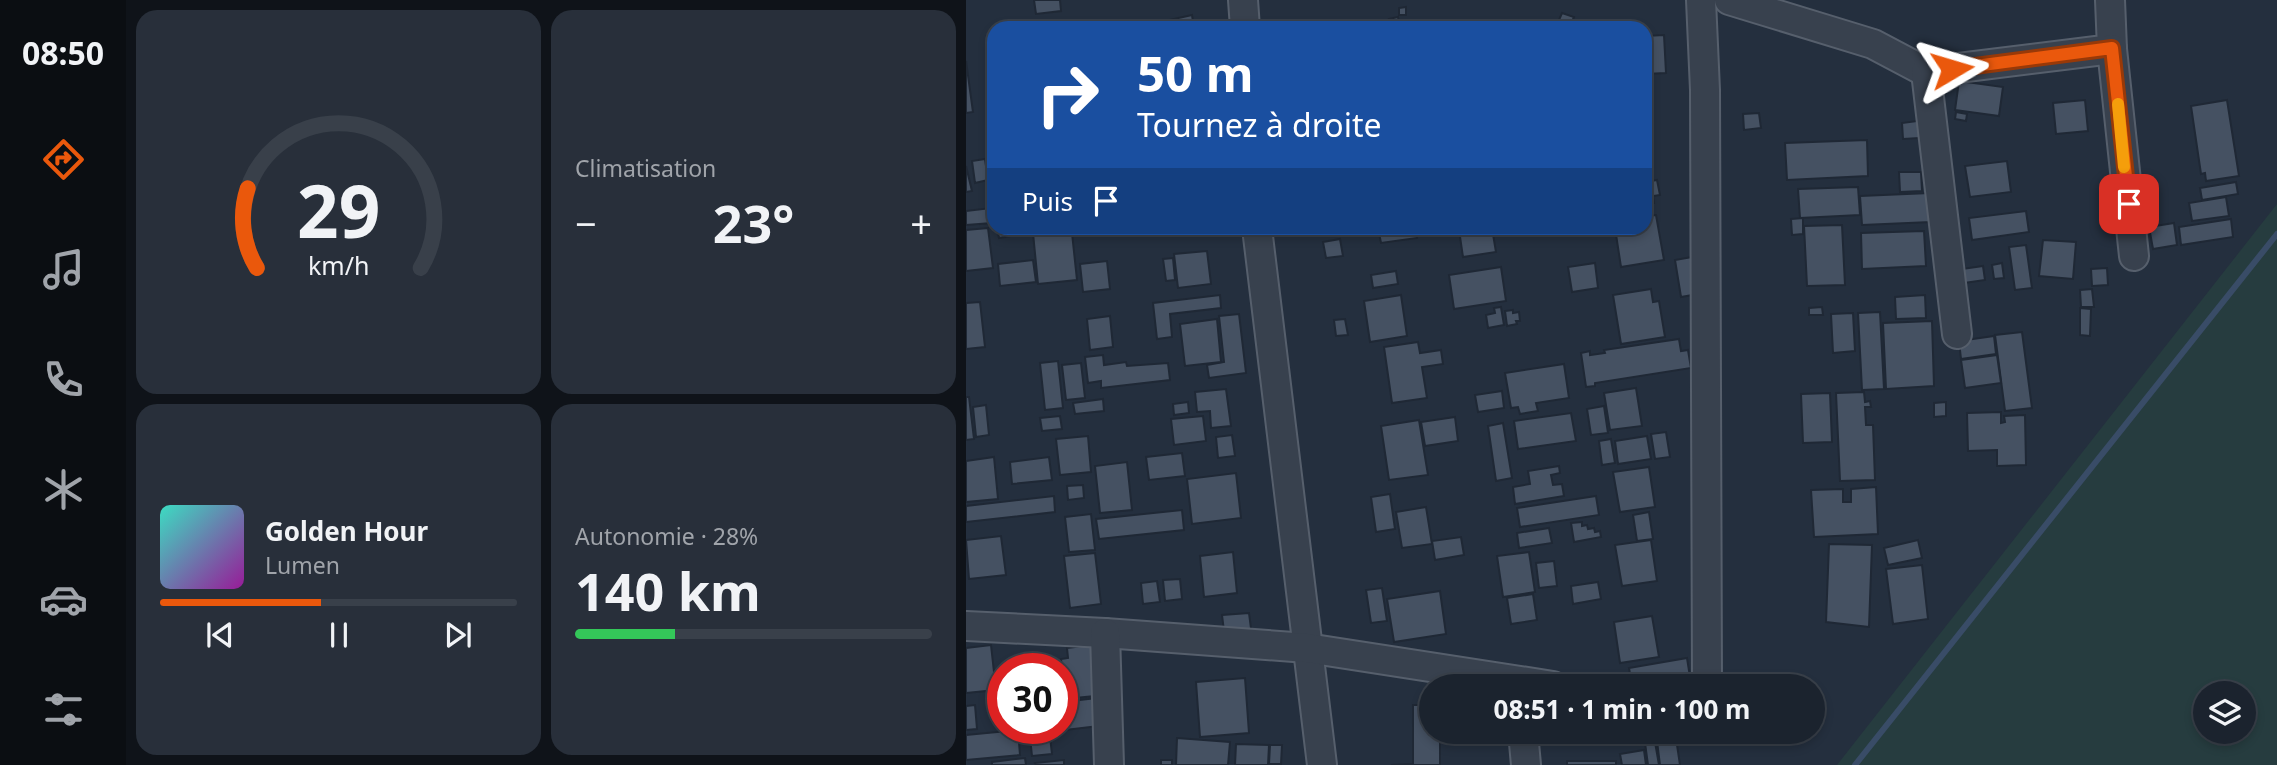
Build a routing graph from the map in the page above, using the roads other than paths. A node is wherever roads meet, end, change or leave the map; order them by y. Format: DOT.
graph roads {
  1 [pos="1243,0"];
  2 [pos="1702,0"];
  3 [pos="1729,0"];
  4 [pos="2110,0"];
  5 [pos="1244,21"];
  6 [pos="2112,48"];
  7 [pos="1926,72"];
  8 [pos="1257,235"];
  9 [pos="2134,256"];
  10 [pos="1957,334"];
  11 [pos="966,626"];
  12 [pos="1105,633"];
  13 [pos="1307,648"];
  14 [pos="1460,674"];
  15 [pos="1707,674"];
  16 [pos="1524,744"];
  17 [pos="1109,765"];
  18 [pos="1322,765"];
  19 [pos="1526,765"];
  1 -- 5 [label="street"];
  2 -- 15 [label="street"];
  3 -- 7 [label="street"];
  4 -- 6 [label="street"];
  6 -- 7 [label="street"];
  6 -- 9 [label="street"];
  7 -- 10 [label="street"];
  8 -- 13 [label="street"];
  11 -- 12 [label="street"];
  12 -- 13 [label="street"];
  12 -- 17 [label="street"];
  13 -- 14 [label="street"];
  13 -- 18 [label="street"];
  16 -- 19 [label="street"];
}
